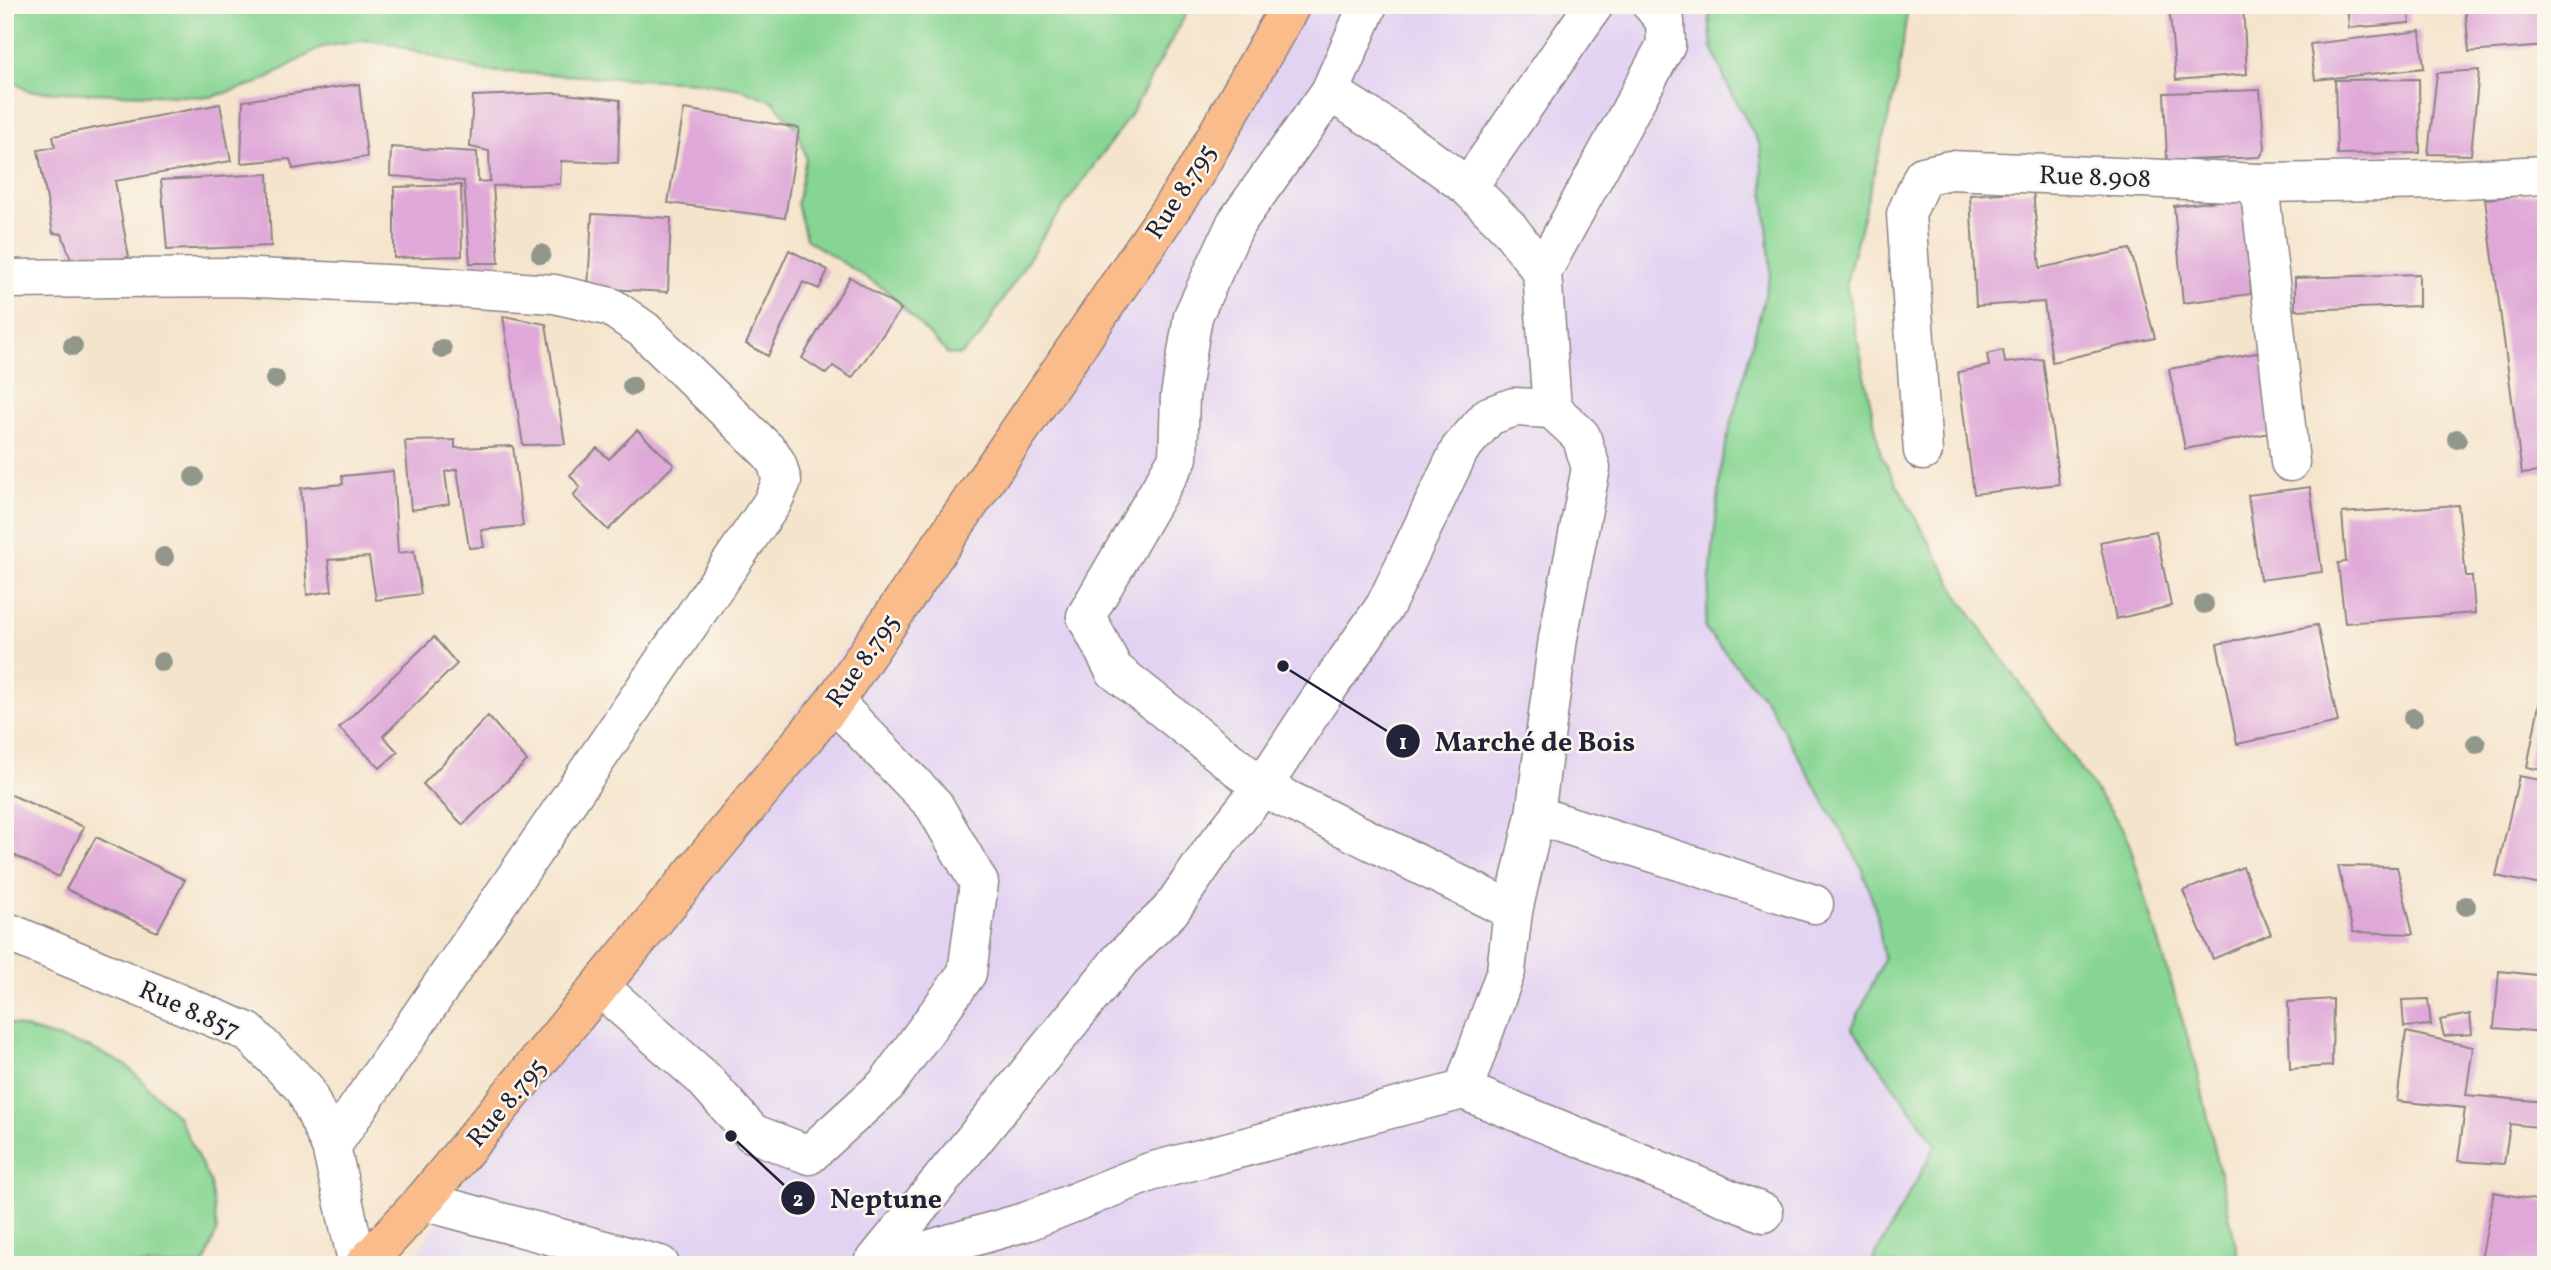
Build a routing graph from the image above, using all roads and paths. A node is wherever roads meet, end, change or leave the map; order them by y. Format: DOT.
graph roads {
  1 [pos="1291,5"];
  2 [pos="1368,5"];
  3 [pos="1594,5"];
  4 [pos="1651,5"];
  5 [pos="1330,92"];
  6 [pos="2546,175"];
  7 [pos="2259,183"];
  8 [pos="1468,187"];
  9 [pos="1542,272"];
  10 [pos="5,279"];
  11 [pos="1552,410"];
  12 [pos="1923,451"];
  13 [pos="2290,462"];
  14 [pos="834,702"];
  15 [pos="1262,787"];
  16 [pos="1535,815"];
  17 [pos="1815,904"];
  18 [pos="1513,911"];
  19 [pos="5,931"];
  20 [pos="601,988"];
  21 [pos="1464,1090"];
  22 [pos="331,1147"];
  23 [pos="423,1201"];
  24 [pos="1764,1213"];
  25 [pos="361,1265"];
  26 [pos="660,1265"];
  27 [pos="874,1265"];
  1 -- 14 [label="highway, Rue 8.795"];
  2 -- 5 [label="street"];
  3 -- 8 [label="street"];
  4 -- 9 [label="street"];
  5 -- 8 [label="street"];
  5 -- 15 [label="street"];
  6 -- 7 [label="street, Rue 8.908"];
  7 -- 12 [label="street, Rue 8.908"];
  7 -- 13 [label="street"];
  8 -- 9 [label="street"];
  9 -- 11 [label="street"];
  10 -- 22 [label="street"];
  11 -- 15 [label="street"];
  11 -- 16 [label="street"];
  14 -- 20 [label="highway, Rue 8.795"];
  14 -- 20 [label="street"];
  15 -- 18 [label="street"];
  15 -- 27 [label="street"];
  16 -- 17 [label="street"];
  16 -- 18 [label="street"];
  18 -- 21 [label="street"];
  19 -- 22 [label="street, Rue 8.857"];
  20 -- 23 [label="highway, Rue 8.795"];
  21 -- 24 [label="street"];
  21 -- 27 [label="street"];
  22 -- 25 [label="street, Rue 8.857"];
  23 -- 25 [label="highway, Rue 8.795"];
  23 -- 26 [label="street"];
}
